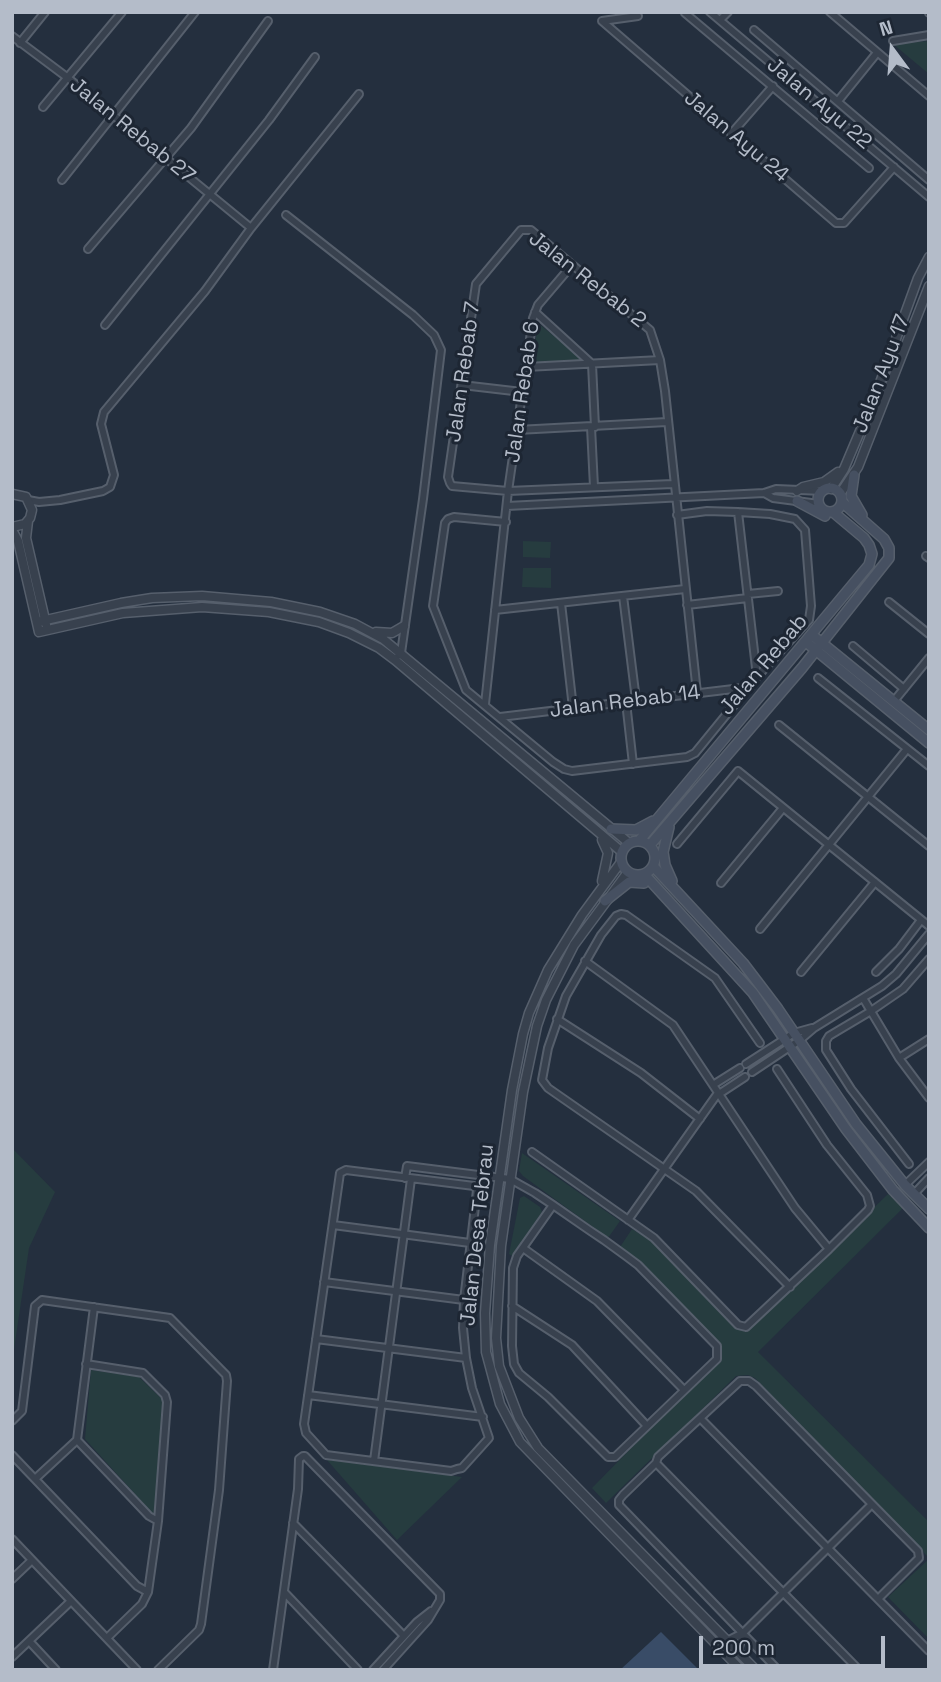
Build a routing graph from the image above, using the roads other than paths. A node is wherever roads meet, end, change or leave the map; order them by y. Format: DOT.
graph roads {
  1 [pos="44,12"];
  2 [pos="122,12"];
  3 [pos="195,12"];
  4 [pos="710,12"];
  5 [pos="728,12"];
  6 [pos="830,12"];
  7 [pos="684,13"];
  8 [pos="638,16"];
  9 [pos="720,20"];
  10 [pos="268,21"];
  11 [pos="754,30"];
  12 [pos="12,36"];
  13 [pos="929,36"];
  14 [pos="893,41"];
  15 [pos="20,43"];
  16 [pos="876,54"];
  17 [pos="315,57"];
  18 [pos="68,78"];
  19 [pos="774,86"];
  20 [pos="359,94"];
  21 [pos="929,96"];
  22 [pos="838,101"];
  23 [pos="43,107"];
  24 [pos="114,116"];
  25 [pos="731,134"];
  26 [pos="166,158"];
  27 [pos="894,167"];
  28 [pos="869,168"];
  29 [pos="62,180"];
  30 [pos="929,180"];
  31 [pos="209,196"];
  32 [pos="929,197"];
  33 [pos="286,215"];
  34 [pos="251,228"];
  35 [pos="521,230"];
  36 [pos="88,249"];
  37 [pos="929,257"];
  38 [pos="572,265"];
  39 [pos="929,286"];
  40 [pos="535,312"];
  41 [pos="105,325"];
  42 [pos="660,360"];
  43 [pos="592,363"];
  44 [pos="526,368"];
  45 [pos="461,385"];
  46 [pos="522,392"];
  47 [pos="667,422"];
  48 [pos="593,427"];
  49 [pos="517,430"];
  50 [pos="844,469"];
  51 [pos="854,475"];
  52 [pos="673,484"];
  53 [pos="594,487"];
  54 [pos="827,490"];
  55 [pos="508,491"];
  56 [pos="12,494"];
  57 [pos="797,496"];
  58 [pos="675,498"];
  59 [pos="841,498"];
  60 [pos="28,500"];
  61 [pos="60,500"];
  62 [pos="819,504"];
  63 [pos="507,506"];
  64 [pos="738,512"];
  65 [pos="833,512"];
  66 [pos="677,515"];
  67 [pos="30,517"];
  68 [pos="865,520"];
  69 [pos="506,522"];
  70 [pos="852,527"];
  71 [pos="12,528"];
  72 [pos="685,589"];
  73 [pos="778,592"];
  74 [pos="623,596"];
  75 [pos="748,596"];
  76 [pos="889,602"];
  77 [pos="41,603"];
  78 [pos="561,603"];
  79 [pos="687,604"];
  80 [pos="495,610"];
  81 [pos="69,615"];
  82 [pos="42,626"];
  83 [pos="404,626"];
  84 [pos="835,627"];
  85 [pos="373,632"];
  86 [pos="929,634"];
  87 [pos="809,638"];
  88 [pos="853,646"];
  89 [pos="820,647"];
  90 [pos="398,657"];
  91 [pos="834,658"];
  92 [pos="929,659"];
  93 [pos="802,668"];
  94 [pos="757,677"];
  95 [pos="818,678"];
  96 [pos="750,687"];
  97 [pos="904,689"];
  98 [pos="697,693"];
  99 [pos="636,701"];
  100 [pos="894,701"];
  101 [pos="626,702"];
  102 [pos="485,704"];
  103 [pos="573,708"];
  104 [pos="500,717"];
  105 [pos="779,725"];
  106 [pos="929,730"];
  107 [pos="929,743"];
  108 [pos="907,749"];
  109 [pos="633,764"];
  110 [pos="929,766"];
  111 [pos="868,797"];
  112 [pos="783,808"];
  113 [pos="663,814"];
  114 [pos="670,822"];
  115 [pos="611,829"];
  116 [pos="596,833"];
  117 [pos="639,841"];
  118 [pos="629,843"];
  119 [pos="677,844"];
  120 [pos="650,845"];
  121 [pos="828,845"];
  122 [pos="929,846"];
  123 [pos="621,857"];
  124 [pos="653,866"];
  125 [pos="628,872"];
  126 [pos="644,874"];
  127 [pos="875,882"];
  128 [pos="721,883"];
  129 [pos="652,886"];
  130 [pos="675,888"];
  131 [pos="599,891"];
  132 [pos="605,901"];
  133 [pos="921,920"];
  134 [pos="929,926"];
  135 [pos="760,929"];
  136 [pos="929,934"];
  137 [pos="929,959"];
  138 [pos="585,961"];
  139 [pos="801,972"];
  140 [pos="876,972"];
  141 [pos="863,998"];
  142 [pos="871,1011"];
  143 [pos="557,1019"];
  144 [pos="797,1037"];
  145 [pos="929,1039"];
  146 [pos="760,1043"];
  147 [pos="788,1043"];
  148 [pos="755,1058"];
  149 [pos="900,1058"];
  150 [pos="764,1064"];
  151 [pos="777,1069"];
  152 [pos="713,1085"];
  153 [pos="719,1094"];
  154 [pos="929,1098"];
  155 [pos="700,1119"];
  156 [pos="531,1152"];
  157 [pos="929,1162"];
  158 [pos="909,1164"];
  159 [pos="420,1168"];
  160 [pos="664,1169"];
  161 [pos="922,1169"];
  162 [pos="500,1177"];
  163 [pos="929,1177"];
  164 [pos="411,1179"];
  165 [pos="510,1179"];
  166 [pos="905,1185"];
  167 [pos="914,1194"];
  168 [pos="553,1205"];
  169 [pos="929,1209"];
  170 [pos="628,1220"];
  171 [pos="332,1225"];
  172 [pos="929,1228"];
  173 [pos="404,1234"];
  174 [pos="470,1243"];
  175 [pos="523,1248"];
  176 [pos="829,1249"];
  177 [pos="324,1282"];
  178 [pos="790,1287"];
  179 [pos="397,1292"];
  180 [pos="464,1300"];
  181 [pos="512,1306"];
  182 [pos="94,1307"];
  183 [pos="316,1339"];
  184 [pos="389,1348"];
  185 [pos="466,1358"];
  186 [pos="86,1364"];
  187 [pos="684,1390"];
  188 [pos="308,1395"];
  189 [pos="382,1405"];
  190 [pos="483,1417"];
  191 [pos="701,1419"];
  192 [pos="12,1421"];
  193 [pos="647,1426"];
  194 [pos="77,1440"];
  195 [pos="12,1455"];
  196 [pos="374,1461"];
  197 [pos="656,1463"];
  198 [pos="568,1478"];
  199 [pos="35,1479"];
  200 [pos="560,1486"];
  201 [pos="871,1505"];
  202 [pos="158,1521"];
  203 [pos="293,1523"];
  204 [pos="12,1539"];
  205 [pos="828,1548"];
  206 [pos="32,1560"];
  207 [pos="12,1579"];
  208 [pos="148,1592"];
  209 [pos="285,1593"];
  210 [pos="783,1593"];
  211 [pos="878,1599"];
  212 [pos="71,1601"];
  213 [pos="436,1607"];
  214 [pos="743,1633"];
  215 [pos="404,1636"];
  216 [pos="107,1638"];
  217 [pos="29,1641"];
  218 [pos="727,1641"];
  219 [pos="738,1651"];
  220 [pos="929,1651"];
  221 [pos="12,1657"];
  222 [pos="274,1669"];
  223 [pos="55,1670"];
  224 [pos="137,1670"];
  225 [pos="158,1670"];
  226 [pos="358,1670"];
  227 [pos="373,1670"];
  228 [pos="383,1670"];
  229 [pos="741,1670"];
  230 [pos="757,1670"];
  231 [pos="778,1670"];
  232 [pos="859,1670"];
  1 -- 15 [label="street"];
  2 -- 18 [label="street"];
  3 -- 24 [label="street"];
  4 -- 9 [label="street, Jalan Ayu 22"];
  5 -- 9 [label="street"];
  6 -- 16 [label="street"];
  7 -- 19 [label="street"];
  8 -- 25 [label="street, Jalan Ayu 24"];
  9 -- 27 [label="street, Jalan Ayu 22"];
  10 -- 26 [label="street"];
  11 -- 22 [label="street"];
  12 -- 15 [label="street, Jalan Rebab 27"];
  13 -- 14 [label="street"];
  15 -- 18 [label="street, Jalan Rebab 27"];
  16 -- 21 [label="street"];
  16 -- 22 [label="street"];
  17 -- 31 [label="street"];
  18 -- 23 [label="street"];
  18 -- 24 [label="street, Jalan Rebab 27"];
  19 -- 25 [label="street"];
  19 -- 28 [label="street"];
  20 -- 34 [label="street"];
  22 -- 30 [label="street"];
  24 -- 26 [label="street, Jalan Rebab 27"];
  24 -- 29 [label="street"];
  25 -- 27 [label="street, Jalan Ayu 24"];
  26 -- 31 [label="street, Jalan Rebab 27"];
  26 -- 36 [label="street"];
  27 -- 32 [label="street, Jalan Ayu 22"];
  31 -- 34 [label="street, Jalan Rebab 27"];
  31 -- 41 [label="street"];
  33 -- 83 [label="street"];
  34 -- 61 [label="street"];
  35 -- 38 [label="street, Jalan Rebab 2"];
  35 -- 45 [label="street, Jalan Rebab 7"];
  37 -- 50 [label="street, Jalan Ayu 17"];
  38 -- 40 [label="street, Jalan Rebab 6"];
  38 -- 42 [label="street, Jalan Rebab 2"];
  39 -- 51 [label="street, Jalan Ayu 17"];
  40 -- 43 [label="street"];
  40 -- 44 [label="street, Jalan Rebab 6"];
  42 -- 43 [label="street"];
  42 -- 47 [label="street, Jalan Rebab 2"];
  43 -- 44 [label="street"];
  43 -- 48 [label="street"];
  44 -- 46 [label="street, Jalan Rebab 6"];
  45 -- 46 [label="street"];
  45 -- 55 [label="street, Jalan Rebab 7"];
  46 -- 49 [label="street, Jalan Rebab 6"];
  47 -- 48 [label="street"];
  47 -- 52 [label="street, Jalan Rebab 2"];
  48 -- 49 [label="street"];
  48 -- 53 [label="street"];
  49 -- 55 [label="street, Jalan Rebab 6"];
  50 -- 54 [label="street, Jalan Ayu 17"];
  50 -- 57 [label="street"];
  51 -- 59 [label="street, Jalan Ayu 17"];
  51 -- 68 [label="main road"];
  52 -- 53 [label="street"];
  52 -- 58 [label="street, Jalan Rebab 2"];
  53 -- 55 [label="street"];
  54 -- 57 [label="street, Jalan Rebab"];
  54 -- 59 [label="main road, Jalan Rebab"];
  54 -- 62 [label="main road"];
  55 -- 63 [label="street, Jalan Rebab 6"];
  56 -- 60 [label="street"];
  57 -- 58 [label="street, Jalan Rebab"];
  57 -- 62 [label="street, Jalan Rebab"];
  57 -- 70 [label="main road"];
  58 -- 63 [label="street, Jalan Rebab"];
  58 -- 66 [label="street, Jalan Rebab 2"];
  59 -- 65 [label="main road"];
  59 -- 68 [label="main road, Jalan Rebab"];
  60 -- 61 [label="street"];
  60 -- 67 [label="street"];
  61 -- 67 [label="street"];
  62 -- 65 [label="main road, Jalan Rebab"];
  63 -- 69 [label="street, Jalan Rebab 6"];
  64 -- 66 [label="street"];
  64 -- 75 [label="street"];
  64 -- 94 [label="street"];
  65 -- 70 [label="main road, Jalan Rebab"];
  66 -- 72 [label="street, Jalan Rebab 2"];
  67 -- 71 [label="street"];
  67 -- 77 [label="street"];
  68 -- 84 [label="main road, Jalan Rebab"];
  69 -- 80 [label="street, Jalan Rebab 6"];
  69 -- 102 [label="street"];
  70 -- 87 [label="main road, Jalan Rebab"];
  71 -- 82 [label="street"];
  72 -- 74 [label="street"];
  72 -- 79 [label="street, Jalan Rebab 2"];
  73 -- 75 [label="street"];
  74 -- 78 [label="street"];
  74 -- 99 [label="street"];
  75 -- 79 [label="street"];
  75 -- 94 [label="street"];
  76 -- 86 [label="street"];
  77 -- 81 [label="street"];
  77 -- 82 [label="street"];
  78 -- 80 [label="street"];
  78 -- 103 [label="street"];
  79 -- 98 [label="street, Jalan Rebab 2"];
  80 -- 102 [label="street, Jalan Rebab 6"];
  81 -- 82 [label="street"];
  81 -- 85 [label="street"];
  82 -- 90 [label="street"];
  83 -- 85 [label="street"];
  83 -- 90 [label="street"];
  84 -- 89 [label="main road, Jalan Rebab"];
  84 -- 91 [label="main road"];
  85 -- 90 [label="street"];
  87 -- 89 [label="main road"];
  87 -- 113 [label="main road, Jalan Rebab"];
  88 -- 97 [label="street"];
  89 -- 91 [label="main road"];
  89 -- 93 [label="main road, Jalan Rebab"];
  90 -- 115 [label="street"];
  90 -- 116 [label="street"];
  91 -- 93 [label="main road"];
  91 -- 100 [label="main road"];
  91 -- 107 [label="main road"];
  92 -- 97 [label="street"];
  93 -- 114 [label="main road, Jalan Rebab"];
  94 -- 96 [label="street"];
  95 -- 108 [label="street"];
  96 -- 98 [label="street, Jalan Rebab 14"];
  96 -- 109 [label="street"];
  97 -- 100 [label="street"];
  98 -- 99 [label="street, Jalan Rebab 14"];
  99 -- 101 [label="street, Jalan Rebab 14"];
  100 -- 106 [label="main road"];
  101 -- 103 [label="street, Jalan Rebab 14"];
  101 -- 109 [label="street"];
  102 -- 104 [label="street"];
  103 -- 104 [label="street, Jalan Rebab 14"];
  104 -- 109 [label="street"];
  105 -- 111 [label="street"];
  108 -- 110 [label="street"];
  108 -- 111 [label="street"];
  111 -- 121 [label="street"];
  111 -- 122 [label="street"];
  112 -- 119 [label="street"];
  112 -- 121 [label="street"];
  112 -- 128 [label="street"];
  113 -- 115 [label="main road"];
  113 -- 117 [label="main road, Jalan Rebab"];
  114 -- 120 [label="main road, Jalan Rebab"];
  114 -- 130 [label="main road"];
  115 -- 118 [label="street"];
  116 -- 123 [label="street"];
  116 -- 131 [label="street"];
  117 -- 118 [label="main road"];
  117 -- 120 [label="main road"];
  118 -- 123 [label="main road"];
  120 -- 124 [label="main road"];
  121 -- 127 [label="street"];
  121 -- 135 [label="street"];
  123 -- 125 [label="main road"];
  123 -- 131 [label="street, Jalan Desa Tebrau"];
  124 -- 126 [label="main road"];
  124 -- 130 [label="main road"];
  125 -- 126 [label="main road"];
  125 -- 132 [label="street, Jalan Desa Tebrau"];
  126 -- 129 [label="main road"];
  127 -- 133 [label="street"];
  127 -- 139 [label="street"];
  129 -- 132 [label="main road"];
  129 -- 147 [label="main road"];
  130 -- 144 [label="main road"];
  131 -- 162 [label="street, Jalan Desa Tebrau"];
  132 -- 165 [label="street, Jalan Desa Tebrau"];
  133 -- 134 [label="street"];
  133 -- 140 [label="street"];
  136 -- 141 [label="street"];
  137 -- 142 [label="street"];
  138 -- 143 [label="street"];
  138 -- 146 [label="street"];
  138 -- 152 [label="street"];
  141 -- 142 [label="street"];
  141 -- 144 [label="street"];
  142 -- 149 [label="street"];
  142 -- 158 [label="street"];
  143 -- 155 [label="street"];
  143 -- 160 [label="street"];
  144 -- 147 [label="street"];
  144 -- 166 [label="main road"];
  145 -- 149 [label="street"];
  147 -- 148 [label="street"];
  147 -- 150 [label="street"];
  147 -- 172 [label="main road"];
  148 -- 150 [label="street"];
  148 -- 152 [label="street"];
  149 -- 154 [label="street"];
  150 -- 153 [label="street"];
  151 -- 176 [label="street"];
  152 -- 153 [label="street"];
  153 -- 155 [label="street"];
  153 -- 176 [label="street"];
  155 -- 160 [label="street"];
  156 -- 170 [label="street"];
  157 -- 161 [label="street"];
  159 -- 162 [label="street"];
  159 -- 164 [label="street"];
  159 -- 164 [label="street"];
  160 -- 170 [label="street"];
  160 -- 178 [label="street"];
  161 -- 163 [label="street"];
  161 -- 166 [label="street"];
  162 -- 165 [label="street"];
  162 -- 200 [label="street, Jalan Desa Tebrau"];
  163 -- 167 [label="street"];
  164 -- 171 [label="street"];
  164 -- 173 [label="street"];
  164 -- 174 [label="street"];
  165 -- 168 [label="street"];
  165 -- 198 [label="street, Jalan Desa Tebrau"];
  166 -- 167 [label="main road"];
  167 -- 169 [label="main road"];
  168 -- 175 [label="street"];
  168 -- 187 [label="street"];
  170 -- 178 [label="street"];
  171 -- 173 [label="street"];
  171 -- 177 [label="street"];
  173 -- 174 [label="street"];
  173 -- 179 [label="street"];
  174 -- 180 [label="street"];
  175 -- 181 [label="street"];
  175 -- 187 [label="street"];
  176 -- 178 [label="street"];
  177 -- 179 [label="street"];
  177 -- 183 [label="street"];
  179 -- 180 [label="street"];
  179 -- 184 [label="street"];
  180 -- 185 [label="street"];
  181 -- 193 [label="street"];
  181 -- 193 [label="street"];
  182 -- 186 [label="street"];
  182 -- 192 [label="street"];
  182 -- 225 [label="street"];
  183 -- 184 [label="street"];
  183 -- 188 [label="street"];
  184 -- 185 [label="street"];
  184 -- 189 [label="street"];
  185 -- 190 [label="street"];
  186 -- 194 [label="street"];
  186 -- 202 [label="street"];
  187 -- 193 [label="street"];
  188 -- 189 [label="street"];
  188 -- 196 [label="street"];
  189 -- 190 [label="street"];
  189 -- 196 [label="street"];
  190 -- 196 [label="street"];
  191 -- 197 [label="street"];
  191 -- 201 [label="street"];
  191 -- 205 [label="street"];
  194 -- 199 [label="street"];
  194 -- 202 [label="street"];
  195 -- 199 [label="street"];
  197 -- 210 [label="street"];
  197 -- 214 [label="street"];
  198 -- 200 [label="street"];
  198 -- 218 [label="street, Jalan Desa Tebrau"];
  199 -- 208 [label="street"];
  200 -- 229 [label="street, Jalan Desa Tebrau"];
  201 -- 205 [label="street"];
  201 -- 211 [label="street"];
  202 -- 208 [label="street"];
  203 -- 209 [label="street"];
  203 -- 213 [label="street"];
  203 -- 215 [label="street"];
  204 -- 206 [label="street"];
  205 -- 210 [label="street"];
  205 -- 211 [label="street"];
  206 -- 207 [label="street"];
  206 -- 212 [label="street"];
  208 -- 216 [label="street"];
  209 -- 222 [label="street"];
  209 -- 226 [label="street"];
  210 -- 214 [label="street"];
  210 -- 232 [label="street"];
  211 -- 220 [label="street"];
  212 -- 216 [label="street"];
  212 -- 217 [label="street"];
  213 -- 215 [label="street"];
  213 -- 228 [label="street"];
  214 -- 218 [label="street"];
  214 -- 219 [label="street"];
  214 -- 231 [label="street"];
  215 -- 227 [label="street"];
  216 -- 224 [label="street"];
  217 -- 221 [label="street"];
  217 -- 223 [label="street"];
  218 -- 219 [label="street, Jalan Desa Tebrau"];
  219 -- 230 [label="street, Jalan Desa Tebrau"];
}
